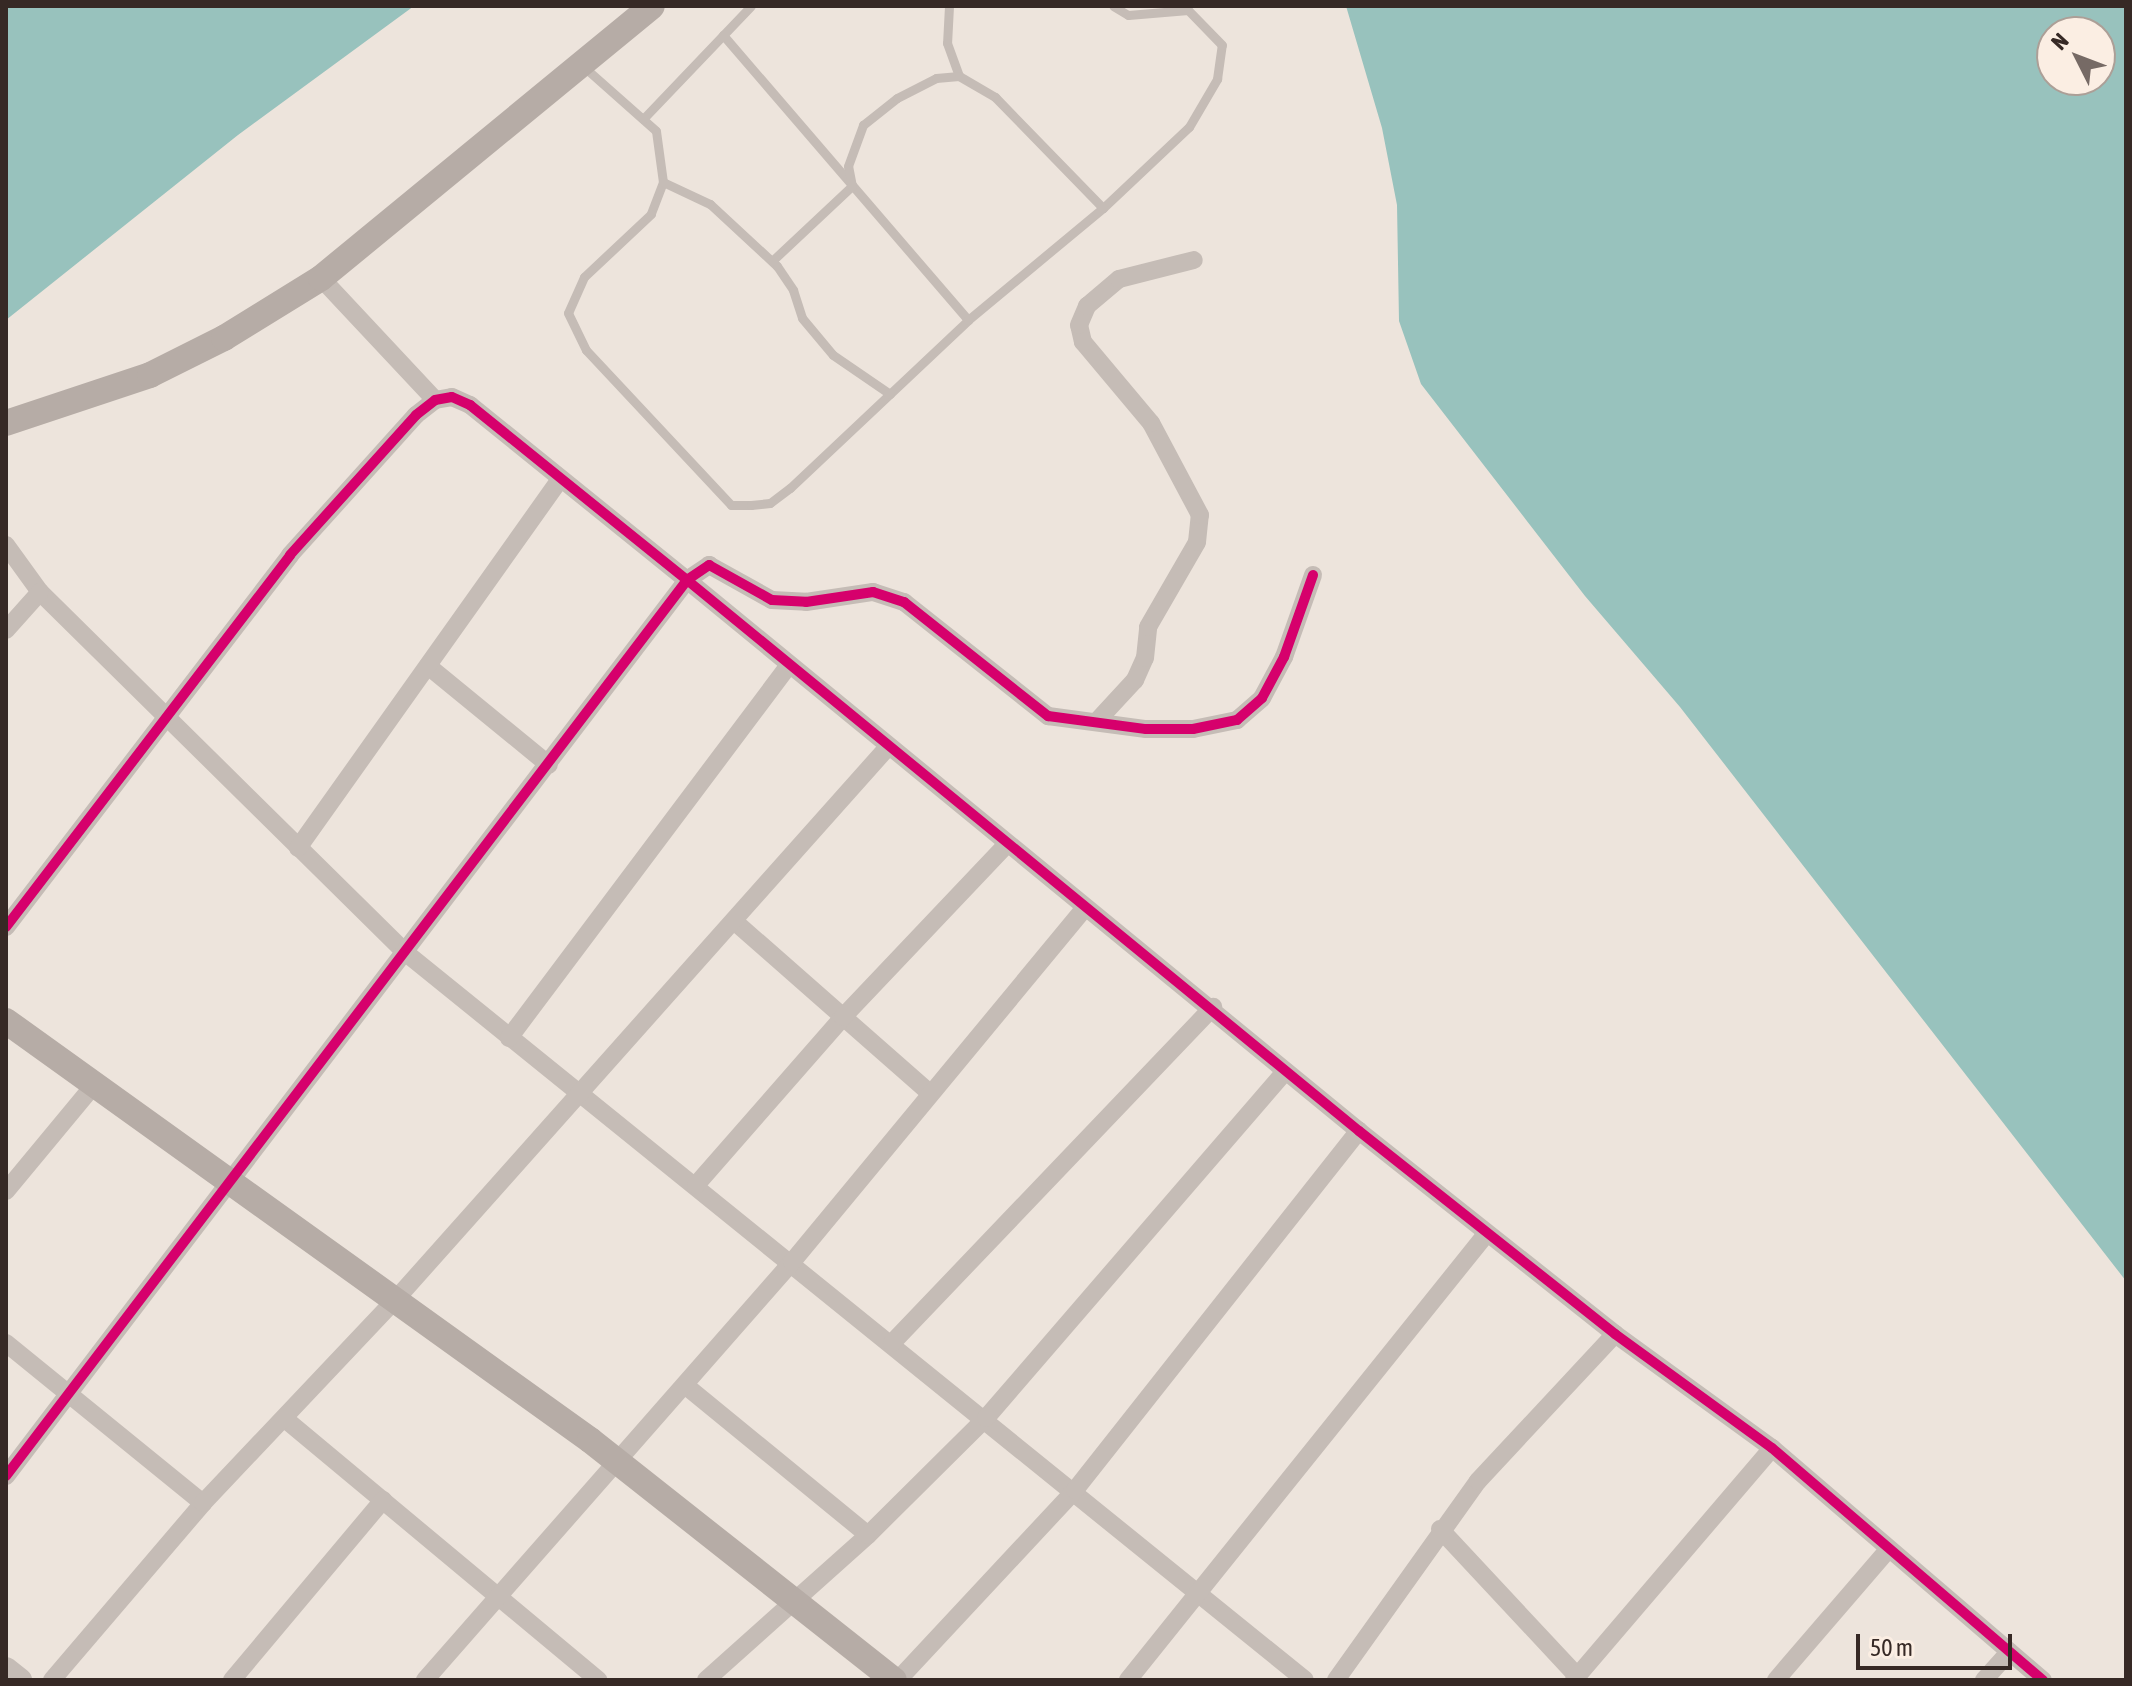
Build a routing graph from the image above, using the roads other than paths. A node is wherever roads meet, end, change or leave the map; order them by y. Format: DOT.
graph roads {
  1 [pos="652,6"];
  2 [pos="751,6"];
  3 [pos="949,6"];
  4 [pos="1113,6"];
  5 [pos="723,35"];
  6 [pos="581,65"];
  7 [pos="959,76"];
  8 [pos="643,119"];
  9 [pos="663,182"];
  10 [pos="852,186"];
  11 [pos="1103,208"];
  12 [pos="1194,260"];
  13 [pos="772,261"];
  14 [pos="321,278"];
  15 [pos="968,320"];
  16 [pos="890,394"];
  17 [pos="435,400"];
  18 [pos="6,423"];
  19 [pos="560,479"];
  20 [pos="6,545"];
  21 [pos="1313,575"];
  22 [pos="687,580"];
  23 [pos="40,592"];
  24 [pos="6,630"];
  25 [pos="428,666"];
  26 [pos="788,667"];
  27 [pos="167,717"];
  28 [pos="1097,721"];
  29 [pos="887,748"];
  30 [pos="549,765"];
  31 [pos="1005,846"];
  32 [pos="298,848"];
  33 [pos="1084,909"];
  34 [pos="734,921"];
  35 [pos="6,927"];
  36 [pos="406,953"];
  37 [pos="1213,1007"];
  38 [pos="843,1017"];
  39 [pos="6,1021"];
  40 [pos="509,1038"];
  41 [pos="1285,1071"];
  42 [pos="94,1085"];
  43 [pos="579,1091"];
  44 [pos="930,1093"];
  45 [pos="1359,1131"];
  46 [pos="227,1183"];
  47 [pos="696,1185"];
  48 [pos="6,1191"];
  49 [pos="1487,1233"];
  50 [pos="792,1262"];
  51 [pos="397,1298"];
  52 [pos="1615,1334"];
  53 [pos="6,1343"];
  54 [pos="892,1343"];
  55 [pos="686,1386"];
  56 [pos="68,1393"];
  57 [pos="986,1418"];
  58 [pos="285,1419"];
  59 [pos="1772,1448"];
  60 [pos="618,1463"];
  61 [pos="6,1476"];
  62 [pos="1075,1490"];
  63 [pos="383,1500"];
  64 [pos="203,1503"];
  65 [pos="1440,1529"];
  66 [pos="868,1535"];
  67 [pos="1888,1550"];
  68 [pos="1201,1593"];
  69 [pos="499,1597"];
  70 [pos="794,1602"];
  71 [pos="2009,1652"];
  72 [pos="6,1669"];
  73 [pos="1575,1678"];
  74 [pos="20,1680"];
  75 [pos="52,1680"];
  76 [pos="232,1680"];
  77 [pos="425,1680"];
  78 [pos="598,1680"];
  79 [pos="706,1680"];
  80 [pos="896,1680"];
  81 [pos="1128,1680"];
  82 [pos="1305,1680"];
  83 [pos="1336,1680"];
  84 [pos="1776,1680"];
  85 [pos="1984,1680"];
  86 [pos="2043,1680"];
  1 -- 6 [label="main road"];
  2 -- 5 [label="lane"];
  3 -- 7 [label="lane"];
  4 -- 11 [label="lane"];
  5 -- 8 [label="lane"];
  5 -- 10 [label="lane"];
  6 -- 8 [label="lane"];
  6 -- 14 [label="main road"];
  7 -- 10 [label="lane"];
  7 -- 11 [label="lane"];
  8 -- 9 [label="lane"];
  9 -- 13 [label="lane"];
  9 -- 16 [label="lane"];
  10 -- 13 [label="lane"];
  10 -- 15 [label="lane"];
  11 -- 15 [label="lane"];
  12 -- 28 [label="street"];
  13 -- 16 [label="lane"];
  14 -- 17 [label="street"];
  14 -- 18 [label="main road"];
  15 -- 16 [label="lane"];
  17 -- 19 [label="street"];
  17 -- 27 [label="street"];
  19 -- 22 [label="street"];
  19 -- 25 [label="street"];
  20 -- 23 [label="street"];
  21 -- 28 [label="street"];
  22 -- 26 [label="street"];
  22 -- 28 [label="street"];
  22 -- 30 [label="street"];
  23 -- 24 [label="street"];
  23 -- 27 [label="street"];
  25 -- 30 [label="street"];
  25 -- 32 [label="street"];
  26 -- 29 [label="street"];
  26 -- 40 [label="street"];
  27 -- 32 [label="street"];
  27 -- 35 [label="street"];
  29 -- 31 [label="street"];
  29 -- 34 [label="street"];
  30 -- 36 [label="street"];
  31 -- 33 [label="street"];
  31 -- 38 [label="street"];
  32 -- 36 [label="street"];
  33 -- 37 [label="street"];
  33 -- 44 [label="street"];
  34 -- 38 [label="street"];
  34 -- 43 [label="street"];
  36 -- 40 [label="street"];
  36 -- 46 [label="street"];
  37 -- 41 [label="street"];
  37 -- 54 [label="street"];
  38 -- 44 [label="street"];
  38 -- 47 [label="street"];
  39 -- 42 [label="main road"];
  40 -- 43 [label="street"];
  41 -- 45 [label="street"];
  41 -- 57 [label="street"];
  42 -- 46 [label="main road"];
  42 -- 48 [label="street"];
  43 -- 47 [label="street"];
  43 -- 51 [label="street"];
  44 -- 50 [label="street"];
  45 -- 49 [label="street"];
  45 -- 62 [label="street"];
  46 -- 51 [label="main road"];
  46 -- 56 [label="street"];
  47 -- 50 [label="street"];
  49 -- 52 [label="street"];
  49 -- 68 [label="street"];
  50 -- 54 [label="street"];
  50 -- 55 [label="street"];
  51 -- 58 [label="street"];
  51 -- 60 [label="main road"];
  52 -- 59 [label="street"];
  52 -- 65 [label="street"];
  53 -- 56 [label="street"];
  54 -- 57 [label="street"];
  55 -- 60 [label="street"];
  55 -- 66 [label="street"];
  56 -- 61 [label="street"];
  56 -- 64 [label="street"];
  57 -- 62 [label="street"];
  57 -- 66 [label="street"];
  58 -- 63 [label="street"];
  58 -- 64 [label="street"];
  59 -- 67 [label="street"];
  59 -- 73 [label="street"];
  60 -- 69 [label="street"];
  60 -- 70 [label="main road"];
  62 -- 68 [label="street"];
  62 -- 80 [label="street"];
  63 -- 69 [label="street"];
  63 -- 76 [label="street"];
  64 -- 75 [label="street"];
  65 -- 73 [label="street"];
  65 -- 83 [label="street"];
  66 -- 70 [label="street"];
  67 -- 71 [label="street"];
  67 -- 84 [label="street"];
  68 -- 81 [label="street"];
  68 -- 82 [label="street"];
  69 -- 77 [label="street"];
  69 -- 78 [label="street"];
  70 -- 79 [label="street"];
  70 -- 80 [label="main road"];
  71 -- 85 [label="street"];
  71 -- 86 [label="street"];
  72 -- 74 [label="street"];
}
